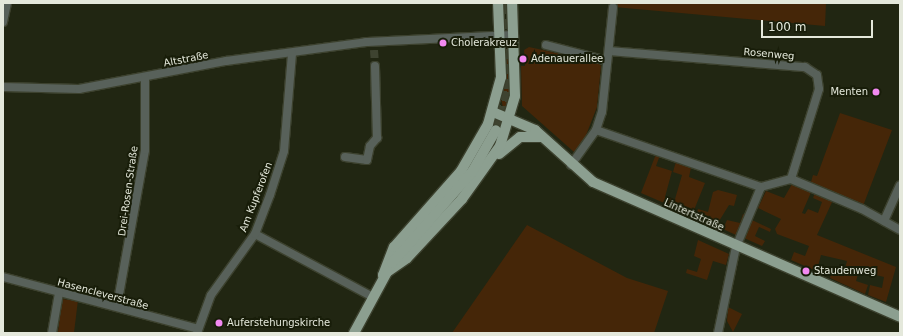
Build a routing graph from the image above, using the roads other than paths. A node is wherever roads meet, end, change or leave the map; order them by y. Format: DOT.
graph roads {
  1 [pos="7,3"];
  2 [pos="498,3"];
  3 [pos="512,3"];
  4 [pos="613,8"];
  5 [pos="3,22"];
  6 [pos="514,35"];
  7 [pos="500,36"];
  8 [pos="546,45"];
  9 [pos="609,51"];
  10 [pos="292,53"];
  11 [pos="607,61"];
  12 [pos="375,66"];
  13 [pos="146,77"];
  14 [pos="3,87"];
  15 [pos="493,112"];
  16 [pos="510,118"];
  17 [pos="496,130"];
  18 [pos="596,130"];
  19 [pos="542,137"];
  20 [pos="345,157"];
  21 [pos="492,161"];
  22 [pos="571,165"];
  23 [pos="791,179"];
  24 [pos="900,185"];
  25 [pos="761,187"];
  26 [pos="884,221"];
  27 [pos="900,230"];
  28 [pos="255,234"];
  29 [pos="736,247"];
  30 [pos="384,275"];
  31 [pos="3,277"];
  32 [pos="59,293"];
  33 [pos="371,296"];
  34 [pos="117,306"];
  35 [pos="900,317"];
  36 [pos="197,331"];
  37 [pos="52,333"];
  38 [pos="354,333"];
  39 [pos="719,333"];
  1 -- 5 [label="street"];
  2 -- 7 [label="main road"];
  3 -- 6 [label="main road"];
  4 -- 9 [label="street"];
  6 -- 7 [label="street, Altstraße"];
  6 -- 16 [label="main road"];
  7 -- 10 [label="street, Altstraße"];
  7 -- 15 [label="main road"];
  8 -- 11 [label="street"];
  9 -- 11 [label="street"];
  9 -- 23 [label="street, Rosenweg"];
  10 -- 13 [label="street, Altstraße"];
  10 -- 28 [label="street, Am Kupferofen"];
  11 -- 18 [label="street"];
  12 -- 20 [label="street"];
  13 -- 14 [label="street, Altstraße"];
  13 -- 34 [label="street, Drei-Rosen-Straße"];
  15 -- 16 [label="main road, Lintertstraße"];
  15 -- 30 [label="main road"];
  16 -- 19 [label="main road, Lintertstraße"];
  16 -- 21 [label="main road"];
  17 -- 30 [label="main road"];
  18 -- 22 [label="street"];
  18 -- 25 [label="street"];
  19 -- 21 [label="main road"];
  19 -- 22 [label="main road, Lintertstraße"];
  21 -- 30 [label="main road"];
  22 -- 29 [label="main road, Lintertstraße"];
  23 -- 25 [label="street"];
  23 -- 26 [label="street"];
  24 -- 26 [label="street"];
  25 -- 29 [label="street"];
  26 -- 27 [label="street"];
  28 -- 33 [label="street"];
  28 -- 36 [label="street, Am Kupferofen"];
  29 -- 35 [label="main road, Lintertstraße"];
  29 -- 39 [label="street"];
  30 -- 33 [label="main road"];
  31 -- 32 [label="street, Hasencleverstraße"];
  32 -- 34 [label="street, Hasencleverstraße"];
  32 -- 37 [label="street"];
  33 -- 38 [label="main road"];
  34 -- 36 [label="street, Hasencleverstraße"];
}
